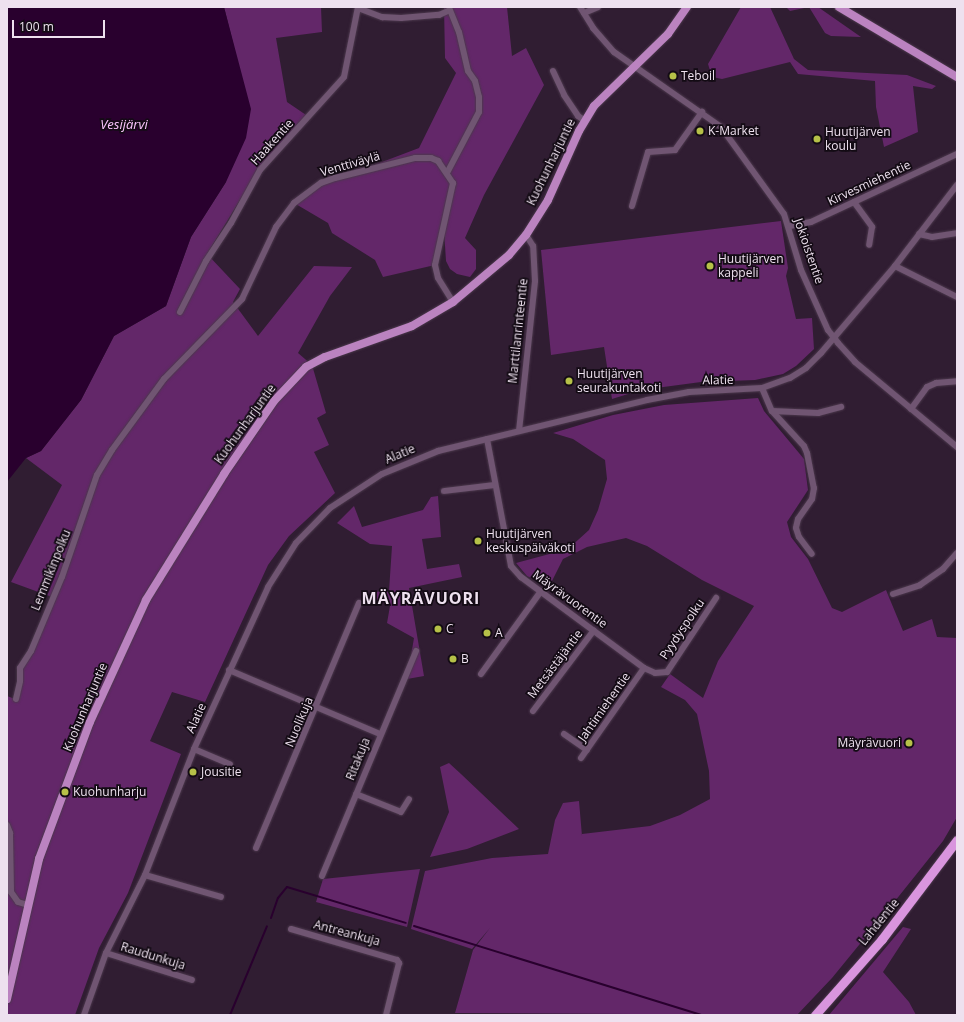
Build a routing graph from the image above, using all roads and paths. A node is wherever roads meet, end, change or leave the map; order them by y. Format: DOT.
graph roads {
  1 [pos="358,7"];
  2 [pos="580,7"];
  3 [pos="598,7"];
  4 [pos="687,7"];
  5 [pos="839,7"];
  6 [pos="584,13"];
  7 [pos="635,67"];
  8 [pos="553,71"];
  9 [pos="957,77"];
  10 [pos="702,112"];
  11 [pos="584,120"];
  12 [pos="957,154"];
  13 [pos="447,173"];
  14 [pos="957,185"];
  15 [pos="854,202"];
  16 [pos="632,206"];
  17 [pos="790,226"];
  18 [pos="957,233"];
  19 [pos="919,234"];
  20 [pos="526,235"];
  21 [pos="869,245"];
  22 [pos="895,266"];
  23 [pos="957,297"];
  24 [pos="453,302"];
  25 [pos="180,312"];
  26 [pos="833,338"];
  27 [pos="957,381"];
  28 [pos="762,388"];
  29 [pos="841,407"];
  30 [pos="911,409"];
  31 [pos="772,411"];
  32 [pos="519,431"];
  33 [pos="487,439"];
  34 [pos="957,447"];
  35 [pos="112,450"];
  36 [pos="494,484"];
  37 [pos="444,491"];
  38 [pos="957,553"];
  39 [pos="812,554"];
  40 [pos="541,591"];
  41 [pos="893,594"];
  42 [pos="716,598"];
  43 [pos="359,603"];
  44 [pos="594,630"];
  45 [pos="416,650"];
  46 [pos="644,668"];
  47 [pos="229,670"];
  48 [pos="667,672"];
  49 [pos="481,674"];
  50 [pos="16,699"];
  51 [pos="318,706"];
  52 [pos="533,711"];
  53 [pos="380,734"];
  54 [pos="564,734"];
  55 [pos="194,749"];
  56 [pos="587,750"];
  57 [pos="581,758"];
  58 [pos="230,764"];
  59 [pos="356,794"];
  60 [pos="409,799"];
  61 [pos="7,825"];
  62 [pos="957,840"];
  63 [pos="256,848"];
  64 [pos="145,875"];
  65 [pos="322,876"];
  66 [pos="221,897"];
  67 [pos="28,905"];
  68 [pos="291,929"];
  69 [pos="106,953"];
  70 [pos="192,980"];
  71 [pos="7,999"];
  72 [pos="84,1015"];
  73 [pos="386,1015"];
  74 [pos="815,1015"];
  1 -- 13 [label="street"];
  1 -- 25 [label="street, Haakentie"];
  2 -- 6 [label="street, Jokioistentie"];
  3 -- 6 [label="street"];
  4 -- 7 [label="main road, Kuohunharjuntie"];
  5 -- 9 [label="main road"];
  6 -- 7 [label="street, Jokioistentie"];
  7 -- 10 [label="street, Jokioistentie"];
  7 -- 11 [label="main road, Kuohunharjuntie"];
  8 -- 11 [label="street"];
  10 -- 16 [label="street"];
  10 -- 17 [label="street, Jokioistentie"];
  11 -- 20 [label="main road, Kuohunharjuntie"];
  12 -- 15 [label="street, Kirvesmiehentie"];
  13 -- 24 [label="street"];
  13 -- 35 [label="street, Venttiväylä"];
  14 -- 19 [label="street, Alatie"];
  15 -- 17 [label="street, Kirvesmiehentie"];
  15 -- 21 [label="street"];
  17 -- 26 [label="street, Jokioistentie"];
  18 -- 19 [label="street"];
  19 -- 22 [label="street, Alatie"];
  20 -- 24 [label="main road, Kuohunharjuntie"];
  20 -- 32 [label="street, Marttilanrinteentie"];
  22 -- 23 [label="street"];
  22 -- 26 [label="street, Alatie"];
  24 -- 67 [label="main road, Kuohunharjuntie"];
  26 -- 28 [label="street, Alatie"];
  26 -- 30 [label="street, Jokioistentie"];
  27 -- 30 [label="street"];
  28 -- 31 [label="street"];
  28 -- 32 [label="street, Alatie"];
  29 -- 31 [label="street"];
  30 -- 34 [label="street, Jokioistentie"];
  31 -- 39 [label="street"];
  32 -- 33 [label="street, Alatie"];
  33 -- 36 [label="street, Mäyrävuorentie"];
  33 -- 47 [label="street, Alatie"];
  35 -- 50 [label="street, Lemmikinpolku"];
  36 -- 37 [label="street"];
  36 -- 40 [label="street, Mäyrävuorentie"];
  38 -- 41 [label="street"];
  40 -- 44 [label="street, Mäyrävuorentie"];
  40 -- 49 [label="street"];
  42 -- 48 [label="street, Pyydyspolku"];
  43 -- 51 [label="street, Nuolikuja"];
  44 -- 46 [label="street, Mäyrävuorentie"];
  44 -- 52 [label="street, Metsästäjäntie"];
  45 -- 53 [label="street, Ritakuja"];
  46 -- 48 [label="street, Mäyrävuorentie"];
  46 -- 56 [label="street, Jahtimiehentie"];
  47 -- 51 [label="street"];
  47 -- 55 [label="street, Alatie"];
  51 -- 53 [label="street"];
  51 -- 63 [label="street, Nuolikuja"];
  53 -- 59 [label="street, Ritakuja"];
  54 -- 56 [label="street"];
  55 -- 58 [label="street"];
  55 -- 64 [label="street, Alatie"];
  56 -- 57 [label="street, Jahtimiehentie"];
  59 -- 60 [label="street"];
  59 -- 65 [label="street, Ritakuja"];
  61 -- 67 [label="street"];
  62 -- 74 [label="highway, Lahdentie"];
  64 -- 66 [label="street"];
  64 -- 69 [label="street, Alatie"];
  67 -- 71 [label="main road, Kuohunharjuntie"];
  68 -- 73 [label="street, Antreankuja"];
  69 -- 70 [label="street, Raudunkuja"];
  69 -- 72 [label="street, Alatie"];
}
